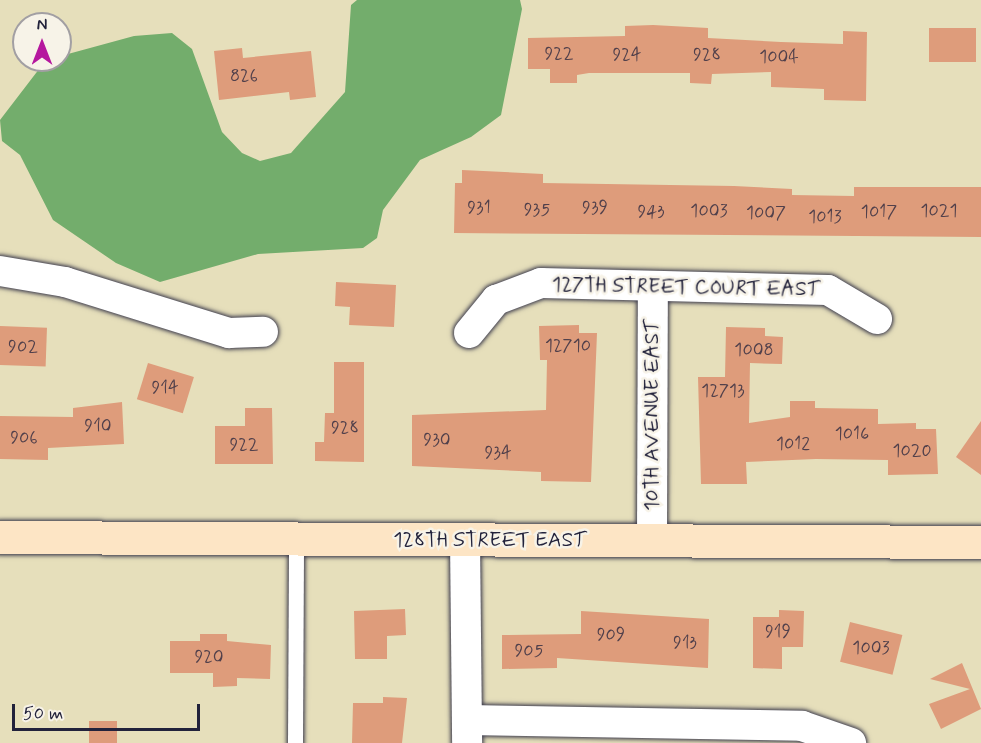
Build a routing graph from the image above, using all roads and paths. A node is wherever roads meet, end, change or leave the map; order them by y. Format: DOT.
graph roads {
  1 [pos="0,272"];
  2 [pos="653,288"];
  3 [pos="877,319"];
  4 [pos="263,332"];
  5 [pos="469,333"];
  6 [pos="0,537"];
  7 [pos="296,538"];
  8 [pos="465,540"];
  9 [pos="652,542"];
  10 [pos="981,542"];
  11 [pos="467,732"];
  12 [pos="296,743"];
  13 [pos="851,743"];
  1 -- 4 [label="street"];
  2 -- 3 [label="street, 127TH STREET COURT EAST"];
  2 -- 5 [label="street, 127TH STREET COURT EAST"];
  2 -- 9 [label="street, 10TH AVENUE EAST"];
  6 -- 7 [label="street, 128TH STREET EAST"];
  7 -- 8 [label="street, 128TH STREET EAST"];
  7 -- 12 [label="lane"];
  8 -- 9 [label="street, 128TH STREET EAST"];
  8 -- 11 [label="street"];
  9 -- 10 [label="street, 128TH STREET EAST"];
  11 -- 13 [label="street"];
}
